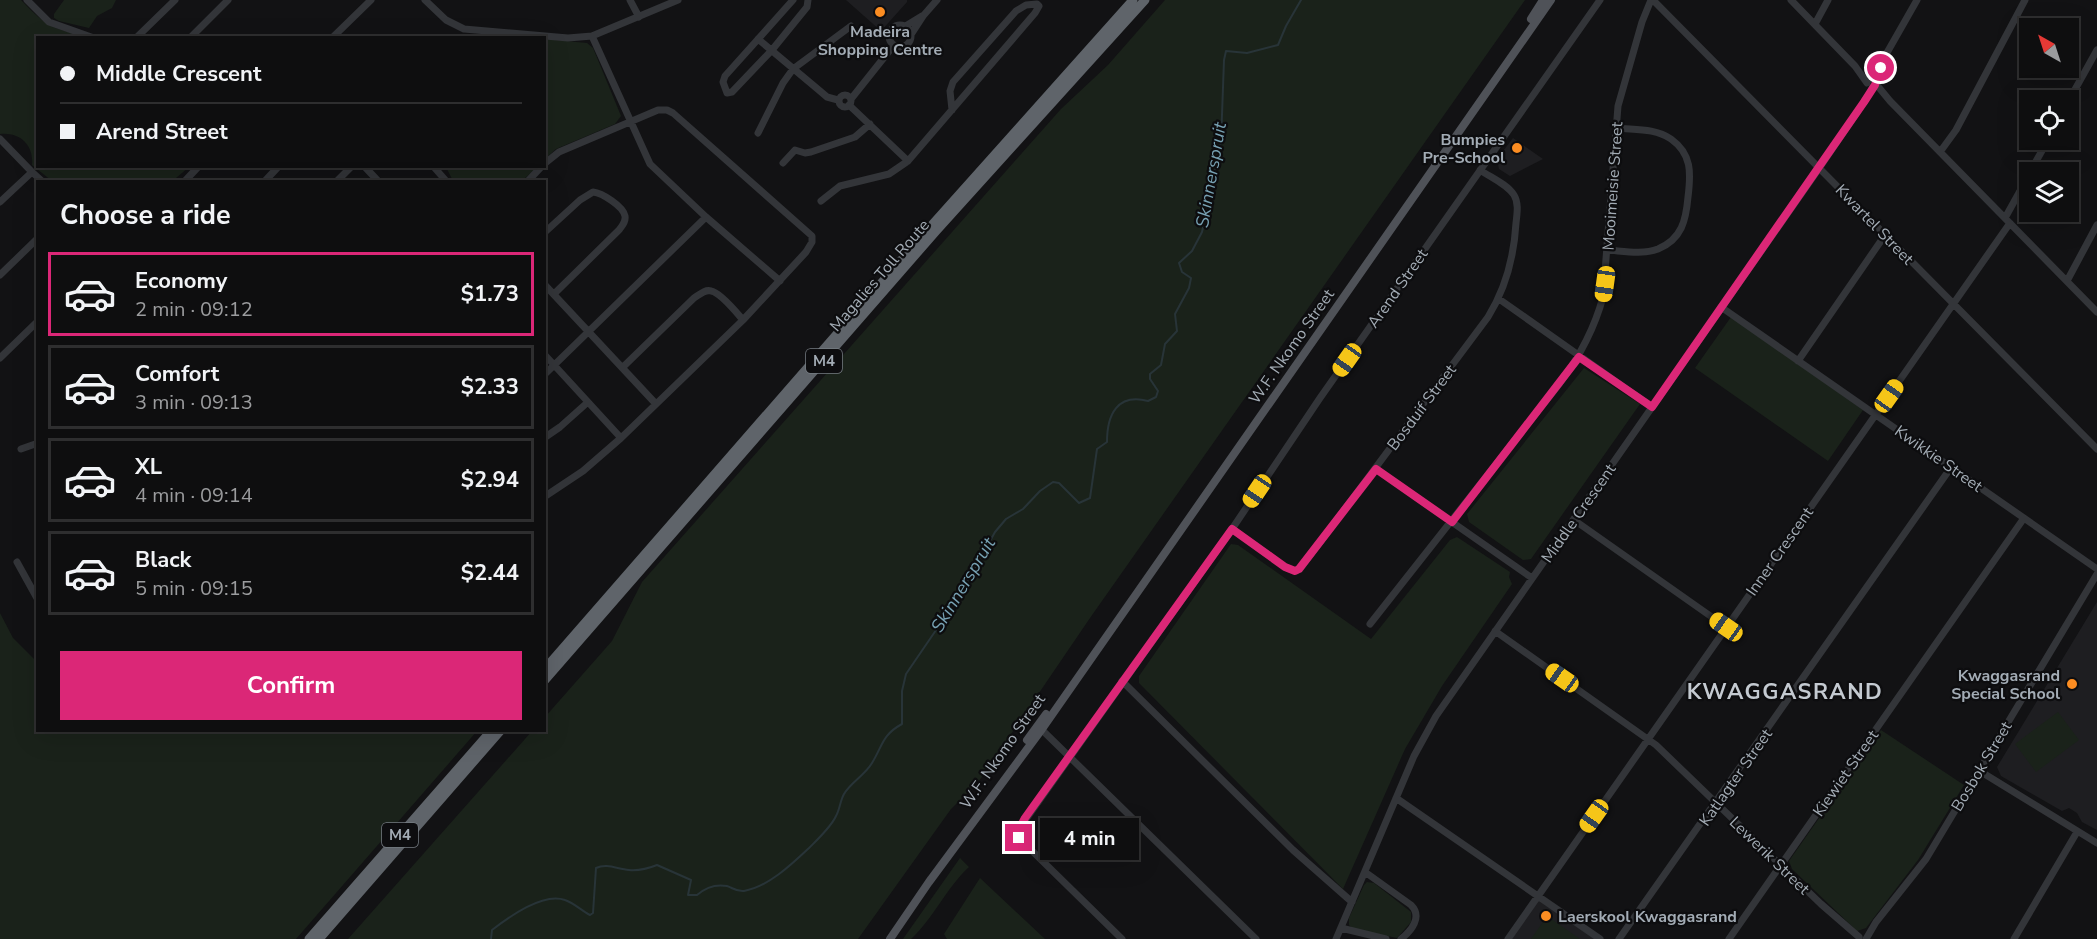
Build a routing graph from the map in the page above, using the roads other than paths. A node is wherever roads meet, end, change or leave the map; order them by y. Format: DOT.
graph roads {
  1 [pos="27,0"];
  2 [pos="174,0"];
  3 [pos="228,0"];
  4 [pos="371,0"];
  5 [pos="425,0"];
  6 [pos="630,0"];
  7 [pos="678,0"];
  8 [pos="793,0"];
  9 [pos="808,0"];
  10 [pos="938,0"];
  11 [pos="1133,0"];
  12 [pos="1145,0"];
  13 [pos="1543,0"];
  14 [pos="1551,0"];
  15 [pos="1600,0"];
  16 [pos="1652,0"];
  17 [pos="1791,0"];
  18 [pos="1828,0"];
  19 [pos="1917,0"];
  20 [pos="2025,0"];
  21 [pos="922,16"];
  22 [pos="639,17"];
  23 [pos="1815,24"];
  24 [pos="851,26"];
  25 [pos="904,27"];
  26 [pos="464,29"];
  27 [pos="88,36"];
  28 [pos="138,36"];
  29 [pos="192,36"];
  30 [pos="334,36"];
  31 [pos="464,36"];
  32 [pos="545,36"];
  33 [pos="546,36"];
  34 [pos="592,36"];
  35 [pos="910,36"];
  36 [pos="758,39"];
  37 [pos="894,45"];
  38 [pos="772,50"];
  39 [pos="2097,50"];
  40 [pos="793,69"];
  41 [pos="1503,69"];
  42 [pos="1872,83"];
  43 [pos="2075,90"];
  44 [pos="846,99"];
  45 [pos="952,111"];
  46 [pos="630,122"];
  47 [pos="870,124"];
  48 [pos="1617,128"];
  49 [pos="758,133"];
  50 [pos="0,140"];
  51 [pos="1940,152"];
  52 [pos="909,161"];
  53 [pos="546,163"];
  54 [pos="783,163"];
  55 [pos="1820,167"];
  56 [pos="197,168"];
  57 [pos="277,168"];
  58 [pos="350,168"];
  59 [pos="366,168"];
  60 [pos="435,168"];
  61 [pos="540,168"];
  62 [pos="1480,170"];
  63 [pos="32,172"];
  64 [pos="41,180"];
  65 [pos="186,180"];
  66 [pos="266,180"];
  67 [pos="338,180"];
  68 [pos="377,180"];
  69 [pos="445,180"];
  70 [pos="529,180"];
  71 [pos="2019,196"];
  72 [pos="821,201"];
  73 [pos="0,202"];
  74 [pos="706,217"];
  75 [pos="2008,220"];
  76 [pos="2097,225"];
  77 [pos="546,231"];
  78 [pos="1886,235"];
  79 [pos="36,240"];
  80 [pos="1607,250"];
  81 [pos="0,275"];
  82 [pos="780,281"];
  83 [pos="2067,281"];
  84 [pos="546,286"];
  85 [pos="554,294"];
  86 [pos="1499,299"];
  87 [pos="1954,303"];
  88 [pos="1721,307"];
  89 [pos="2097,312"];
  90 [pos="744,320"];
  91 [pos="36,323"];
  92 [pos="589,331"];
  93 [pos="546,356"];
  94 [pos="1579,357"];
  95 [pos="0,358"];
  96 [pos="1798,361"];
  97 [pos="555,365"];
  98 [pos="623,367"];
  99 [pos="546,373"];
  100 [pos="588,402"];
  101 [pos="656,404"];
  102 [pos="1652,407"];
  103 [pos="1876,414"];
  104 [pos="546,437"];
  105 [pos="621,438"];
  106 [pos="36,444"];
  107 [pos="21,449"];
  108 [pos="2097,449"];
  109 [pos="1952,466"];
  110 [pos="1376,469"];
  111 [pos="546,496"];
  112 [pos="2024,518"];
  113 [pos="1574,520"];
  114 [pos="1452,522"];
  115 [pos="1232,529"];
  116 [pos="17,562"];
  117 [pos="2097,569"];
  118 [pos="2097,574"];
  119 [pos="1532,578"];
  120 [pos="36,594"];
  121 [pos="1370,624"];
  122 [pos="1726,627"];
  123 [pos="1495,631"];
  124 [pos="546,668"];
  125 [pos="546,679"];
  126 [pos="1122,681"];
  127 [pos="1040,727"];
  128 [pos="490,732"];
  129 [pos="499,732"];
  130 [pos="1648,739"];
  131 [pos="1071,756"];
  132 [pos="1978,770"];
  133 [pos="1396,798"];
  134 [pos="1717,803"];
  135 [pos="2077,832"];
  136 [pos="2097,843"];
  137 [pos="1781,865"];
  138 [pos="1365,872"];
  139 [pos="1538,895"];
  140 [pos="1352,902"];
  141 [pos="1341,928"];
  142 [pos="1860,938"];
  143 [pos="309,939"];
  144 [pos="319,939"];
  145 [pos="890,939"];
  146 [pos="1122,939"];
  147 [pos="1256,939"];
  148 [pos="1336,939"];
  149 [pos="1386,939"];
  150 [pos="1401,939"];
  151 [pos="1508,939"];
  152 [pos="1600,939"];
  153 [pos="1619,939"];
  154 [pos="1729,939"];
  155 [pos="2014,939"];
  1 -- 27 [label="street"];
  2 -- 28 [label="street"];
  3 -- 29 [label="street"];
  4 -- 30 [label="street"];
  5 -- 26 [label="street"];
  6 -- 22 [label="street"];
  7 -- 22 [label="street"];
  8 -- 36 [label="street"];
  9 -- 38 [label="street"];
  10 -- 21 [label="street"];
  11 -- 124 [label="highway, Magalies Toll Route / M4"];
  12 -- 125 [label="highway, Magalies Toll Route / M4"];
  13 -- 41 [label="main road, W.F. Nkomo Street"];
  14 -- 41 [label="main road, W.F. Nkomo Street"];
  15 -- 62 [label="street, Arend Street"];
  16 -- 48 [label="street, Mooimeisie Street"];
  16 -- 55 [label="street, Kwartel Street"];
  17 -- 23 [label="street"];
  18 -- 23 [label="street"];
  19 -- 42 [label="street, Middle Crescent"];
  20 -- 51 [label="street"];
  21 -- 25 [label="street"];
  21 -- 35 [label="street"];
  22 -- 34 [label="street"];
  23 -- 42 [label="street"];
  24 -- 40 [label="street"];
  25 -- 35 [label="street"];
  25 -- 37 [label="street"];
  26 -- 31 [label="street"];
  26 -- 32 [label="street"];
  33 -- 34 [label="street"];
  34 -- 46 [label="street"];
  35 -- 37 [label="street"];
  36 -- 38 [label="street"];
  36 -- 38 [label="street"];
  37 -- 44 [label="street"];
  38 -- 40 [label="street"];
  39 -- 43 [label="street"];
  40 -- 44 [label="street"];
  40 -- 49 [label="street"];
  41 -- 127 [label="main road, W.F. Nkomo Street"];
  42 -- 51 [label="street"];
  42 -- 55 [label="street, Middle Crescent"];
  44 -- 47 [label="street"];
  45 -- 45 [label="street"];
  45 -- 52 [label="street"];
  46 -- 53 [label="street"];
  46 -- 74 [label="street"];
  46 -- 82 [label="street"];
  47 -- 52 [label="street"];
  47 -- 54 [label="street"];
  48 -- 80 [label="street, Mooimeisie Street"];
  48 -- 80 [label="street"];
  50 -- 63 [label="street"];
  51 -- 75 [label="street"];
  52 -- 72 [label="street"];
  55 -- 78 [label="street, Kwartel Street"];
  55 -- 88 [label="street, Middle Crescent"];
  56 -- 65 [label="street"];
  57 -- 66 [label="street"];
  58 -- 67 [label="street"];
  59 -- 68 [label="street"];
  60 -- 69 [label="street"];
  61 -- 70 [label="street"];
  62 -- 86 [label="street, Bosduif Street"];
  62 -- 115 [label="street, Arend Street"];
  63 -- 64 [label="street"];
  63 -- 73 [label="street"];
  71 -- 75 [label="street, Inner Crescent"];
  74 -- 82 [label="street"];
  74 -- 92 [label="street"];
  75 -- 83 [label="street"];
  75 -- 87 [label="street, Inner Crescent"];
  76 -- 83 [label="street"];
  77 -- 85 [label="street"];
  78 -- 87 [label="street, Kwartel Street"];
  78 -- 96 [label="street"];
  79 -- 81 [label="street"];
  80 -- 94 [label="street, Mooimeisie Street"];
  82 -- 90 [label="street"];
  83 -- 89 [label="street"];
  84 -- 85 [label="street"];
  85 -- 92 [label="street"];
  86 -- 94 [label="street"];
  86 -- 110 [label="street, Bosduif Street"];
  87 -- 103 [label="street, Inner Crescent"];
  87 -- 108 [label="street, Kwartel Street"];
  88 -- 96 [label="street, Kwikkie Street"];
  88 -- 102 [label="street, Middle Crescent"];
  90 -- 98 [label="street"];
  90 -- 101 [label="street"];
  91 -- 95 [label="street"];
  92 -- 97 [label="street"];
  92 -- 98 [label="street"];
  93 -- 97 [label="street"];
  94 -- 102 [label="street"];
  94 -- 114 [label="street, Mooimeisie Street"];
  96 -- 103 [label="street, Kwikkie Street"];
  97 -- 99 [label="street"];
  97 -- 100 [label="street"];
  98 -- 101 [label="street"];
  100 -- 104 [label="street"];
  100 -- 105 [label="street"];
  101 -- 105 [label="street"];
  102 -- 113 [label="street, Middle Crescent"];
  103 -- 109 [label="street, Kwikkie Street"];
  103 -- 122 [label="street, Inner Crescent"];
  105 -- 111 [label="street"];
  106 -- 107 [label="street"];
  109 -- 112 [label="street, Kwikkie Street"];
  109 -- 134 [label="street, Katlagter Street"];
  110 -- 114 [label="street"];
  110 -- 115 [label="street, Bosduif Street"];
  112 -- 117 [label="street, Kwikkie Street"];
  112 -- 137 [label="street, Kiewiet Street"];
  113 -- 119 [label="street, Middle Crescent"];
  113 -- 122 [label="street"];
  114 -- 119 [label="street"];
  114 -- 121 [label="street, Mooimeisie Street"];
  115 -- 126 [label="street, Arend Street"];
  116 -- 120 [label="street"];
  118 -- 132 [label="street, Bosbok Street"];
  119 -- 123 [label="street, Middle Crescent"];
  122 -- 130 [label="street, Inner Crescent"];
  123 -- 130 [label="street, Lewerik Street"];
  123 -- 133 [label="street, Middle Crescent"];
  126 -- 131 [label="street, Arend Street"];
  126 -- 140 [label="street"];
  127 -- 131 [label="street"];
  127 -- 145 [label="main road, W.F. Nkomo Street"];
  128 -- 143 [label="highway, M4"];
  129 -- 144 [label="highway, M4"];
  130 -- 134 [label="street, Lewerik Street"];
  130 -- 139 [label="street, Inner Crescent"];
  131 -- 146 [label="street, Arend Street"];
  131 -- 147 [label="street"];
  132 -- 135 [label="street"];
  132 -- 142 [label="street, Bosbok Street"];
  133 -- 138 [label="street, Middle Crescent"];
  133 -- 139 [label="street"];
  134 -- 137 [label="street, Lewerik Street"];
  134 -- 153 [label="street, Katlagter Street"];
  135 -- 136 [label="street"];
  135 -- 155 [label="street"];
  137 -- 142 [label="street, Lewerik Street"];
  137 -- 154 [label="street, Kiewiet Street"];
  138 -- 140 [label="street, Middle Crescent"];
  138 -- 150 [label="street"];
  139 -- 151 [label="street, Inner Crescent"];
  139 -- 152 [label="street"];
  140 -- 141 [label="street, Middle Crescent"];
  141 -- 148 [label="street, Middle Crescent"];
  141 -- 149 [label="street"];
}
